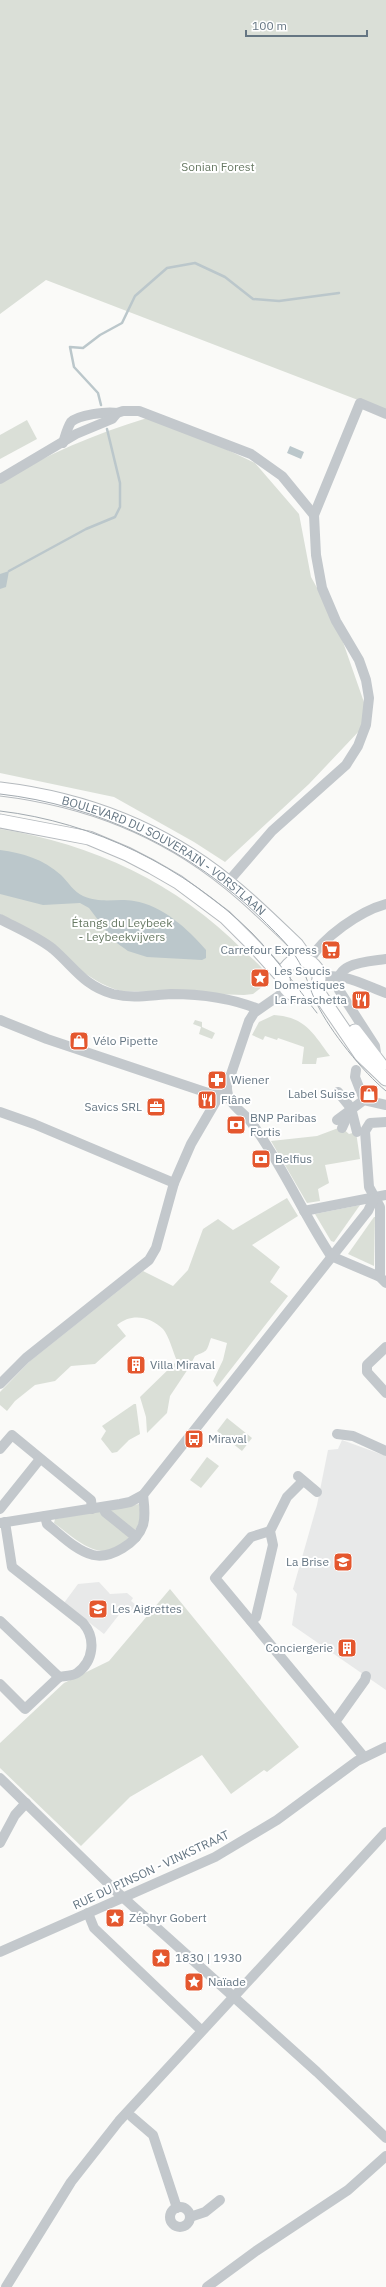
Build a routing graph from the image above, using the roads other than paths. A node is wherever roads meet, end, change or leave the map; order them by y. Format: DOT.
graph roads {
  1 [pos="386,414"];
  2 [pos="0,479"];
  3 [pos="314,515"];
  4 [pos="0,788"];
  5 [pos="0,822"];
  6 [pos="228,882"];
  7 [pos="386,904"];
  8 [pos="0,919"];
  9 [pos="386,958"];
  10 [pos="306,960"];
  11 [pos="338,977"];
  12 [pos="318,984"];
  13 [pos="284,985"];
  14 [pos="386,993"];
  15 [pos="255,1008"];
  16 [pos="0,1020"];
  17 [pos="377,1061"];
  18 [pos="356,1070"];
  19 [pos="386,1070"];
  20 [pos="386,1079"];
  21 [pos="338,1092"];
  22 [pos="223,1095"];
  23 [pos="364,1100"];
  24 [pos="386,1105"];
  25 [pos="351,1108"];
  26 [pos="0,1112"];
  27 [pos="386,1122"];
  28 [pos="340,1124"];
  29 [pos="357,1132"];
  30 [pos="174,1183"];
  31 [pos="386,1195"];
  32 [pos="374,1198"];
  33 [pos="304,1211"];
  34 [pos="331,1256"];
  35 [pos="383,1280"];
  36 [pos="386,1347"];
  37 [pos="0,1384"];
  38 [pos="386,1393"];
  39 [pos="337,1434"];
  40 [pos="0,1449"];
  41 [pos="386,1451"];
  42 [pos="40,1459"];
  43 [pos="317,1492"];
  44 [pos="143,1494"];
  45 [pos="104,1507"];
  46 [pos="0,1509"];
  47 [pos="92,1509"];
  48 [pos="45,1516"];
  49 [pos="2,1523"];
  50 [pos="270,1530"];
  51 [pos="136,1537"];
  52 [pos="0,1621"];
  53 [pos="251,1621"];
  54 [pos="366,1676"];
  55 [pos="59,1678"];
  56 [pos="0,1684"];
  57 [pos="335,1722"];
  58 [pos="386,1747"];
  59 [pos="364,1757"];
  60 [pos="0,1778"];
  61 [pos="26,1803"];
  62 [pos="386,1832"];
  63 [pos="0,1843"];
  64 [pos="124,1897"];
  65 [pos="88,1913"];
  66 [pos="0,1952"];
  67 [pos="234,1997"];
  68 [pos="201,2030"];
  69 [pos="132,2117"];
  70 [pos="386,2138"];
  71 [pos="386,2156"];
  72 [pos="220,2200"];
  73 [pos="176,2208"];
  74 [pos="190,2217"];
  75 [pos="6,2287"];
  76 [pos="207,2287"];
  1 -- 3 [label="street"];
  2 -- 3 [label="street"];
  3 -- 6 [label="street"];
  4 -- 6 [label="main road, BOULEVARD DU SOUVERAIN - VORSTLAAN"];
  5 -- 13 [label="main road, BOULEVARD DU SOUVERAIN - VORSTLAAN"];
  6 -- 10 [label="main road, BOULEVARD DU SOUVERAIN - VORSTLAAN"];
  7 -- 10 [label="street"];
  8 -- 15 [label="street"];
  9 -- 11 [label="street"];
  10 -- 12 [label="main road"];
  10 -- 13 [label="main road"];
  11 -- 12 [label="street"];
  11 -- 14 [label="street"];
  11 -- 17 [label="street"];
  12 -- 13 [label="main road"];
  12 -- 17 [label="main road"];
  12 -- 20 [label="main road"];
  13 -- 15 [label="street"];
  15 -- 22 [label="street"];
  16 -- 22 [label="street"];
  17 -- 19 [label="main road"];
  18 -- 23 [label="street"];
  21 -- 25 [label="street"];
  22 -- 30 [label="street"];
  22 -- 33 [label="street"];
  23 -- 24 [label="street"];
  23 -- 25 [label="street"];
  25 -- 28 [label="street"];
  25 -- 29 [label="street"];
  26 -- 30 [label="street"];
  27 -- 32 [label="street"];
  30 -- 37 [label="street"];
  31 -- 32 [label="street"];
  32 -- 33 [label="street"];
  32 -- 34 [label="street"];
  32 -- 35 [label="street"];
  33 -- 34 [label="street"];
  34 -- 35 [label="street"];
  34 -- 44 [label="street"];
  36 -- 38 [label="street"];
  39 -- 41 [label="street"];
  40 -- 42 [label="street"];
  42 -- 46 [label="street"];
  42 -- 47 [label="street"];
  43 -- 50 [label="street"];
  44 -- 45 [label="street"];
  44 -- 51 [label="street"];
  45 -- 47 [label="street"];
  45 -- 51 [label="street"];
  47 -- 48 [label="street"];
  48 -- 49 [label="street"];
  48 -- 51 [label="street"];
  49 -- 55 [label="street"];
  50 -- 53 [label="street"];
  50 -- 53 [label="street"];
  52 -- 55 [label="street"];
  53 -- 57 [label="street"];
  54 -- 57 [label="street"];
  55 -- 56 [label="street"];
  57 -- 59 [label="street"];
  58 -- 59 [label="street, RUE DU PINSON - VINKSTRAAT"];
  59 -- 64 [label="street, RUE DU PINSON - VINKSTRAAT"];
  60 -- 61 [label="street"];
  61 -- 63 [label="street"];
  61 -- 64 [label="street"];
  62 -- 67 [label="street"];
  64 -- 65 [label="street, RUE DU PINSON - VINKSTRAAT"];
  64 -- 67 [label="street"];
  65 -- 66 [label="street, RUE DU PINSON - VINKSTRAAT"];
  65 -- 68 [label="street"];
  67 -- 68 [label="street"];
  67 -- 70 [label="street"];
  68 -- 75 [label="street"];
  69 -- 73 [label="street"];
  71 -- 76 [label="street"];
  72 -- 74 [label="street"];
  73 -- 74 [label="street"];
  73 -- 74 [label="street"];
}
